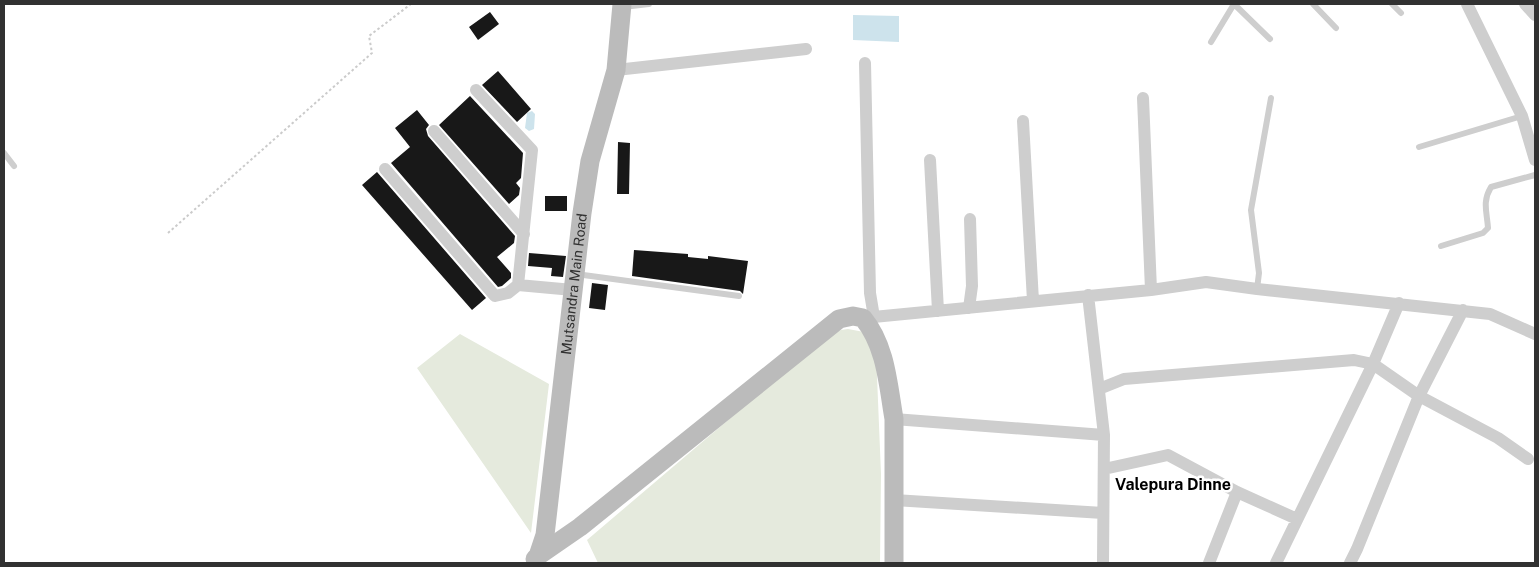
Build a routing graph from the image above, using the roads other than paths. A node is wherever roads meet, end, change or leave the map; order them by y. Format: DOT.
graph roads {
  1 [pos="649,4"];
  2 [pos="1234,4"];
  3 [pos="1313,4"];
  4 [pos="1392,4"];
  5 [pos="1468,4"];
  6 [pos="1525,4"];
  7 [pos="622,5"];
  8 [pos="1401,13"];
  9 [pos="1535,15"];
  10 [pos="1336,28"];
  11 [pos="1270,39"];
  12 [pos="1211,42"];
  13 [pos="806,49"];
  14 [pos="865,63"];
  15 [pos="616,70"];
  16 [pos="476,90"];
  17 [pos="1143,98"];
  18 [pos="1271,98"];
  19 [pos="1522,116"];
  20 [pos="1023,121"];
  21 [pos="434,131"];
  22 [pos="1419,147"];
  23 [pos="4,154"];
  24 [pos="930,160"];
  25 [pos="1535,160"];
  26 [pos="14,166"];
  27 [pos="385,170"];
  28 [pos="1535,175"];
  29 [pos="970,219"];
  30 [pos="524,234"];
  31 [pos="1441,246"];
  32 [pos="574,281"];
  33 [pos="518,285"];
  34 [pos="1256,289"];
  35 [pos="1151,290"];
  36 [pos="1088,295"];
  37 [pos="738,296"];
  38 [pos="1033,301"];
  39 [pos="1399,303"];
  40 [pos="969,308"];
  41 [pos="1463,310"];
  42 [pos="938,311"];
  43 [pos="868,317"];
  44 [pos="1535,334"];
  45 [pos="1373,364"];
  46 [pos="1099,389"];
  47 [pos="1419,396"];
  48 [pos="894,419"];
  49 [pos="1104,435"];
  50 [pos="1528,459"];
  51 [pos="1104,470"];
  52 [pos="1237,492"];
  53 [pos="894,500"];
  54 [pos="1103,513"];
  55 [pos="1298,519"];
  56 [pos="534,560"];
  57 [pos="894,563"];
  58 [pos="1103,563"];
  59 [pos="1209,563"];
  60 [pos="1276,563"];
  61 [pos="1350,563"];
  1 -- 7 [label="lane"];
  2 -- 11 [label="lane"];
  2 -- 12 [label="lane"];
  3 -- 10 [label="lane"];
  4 -- 8 [label="lane"];
  5 -- 19 [label="street"];
  6 -- 9 [label="street"];
  7 -- 15 [label="street, Mutsandra Main Road"];
  13 -- 15 [label="street"];
  14 -- 43 [label="street"];
  15 -- 32 [label="street, Mutsandra Main Road"];
  16 -- 30 [label="street"];
  17 -- 35 [label="street"];
  18 -- 34 [label="lane"];
  19 -- 22 [label="lane"];
  19 -- 25 [label="street"];
  20 -- 38 [label="street"];
  21 -- 30 [label="street"];
  23 -- 26 [label="lane"];
  24 -- 42 [label="street"];
  27 -- 33 [label="street"];
  28 -- 31 [label="lane"];
  29 -- 40 [label="street"];
  30 -- 33 [label="street"];
  32 -- 33 [label="street"];
  32 -- 37 [label="lane"];
  32 -- 56 [label="street, Mutsandra Main Road"];
  34 -- 35 [label="street"];
  34 -- 39 [label="street"];
  35 -- 36 [label="street"];
  36 -- 38 [label="street"];
  36 -- 46 [label="street"];
  38 -- 40 [label="street"];
  39 -- 41 [label="street"];
  39 -- 45 [label="street"];
  40 -- 42 [label="street"];
  41 -- 44 [label="street"];
  41 -- 47 [label="street"];
  42 -- 43 [label="street"];
  43 -- 48 [label="street"];
  43 -- 56 [label="street"];
  45 -- 46 [label="street"];
  45 -- 47 [label="street"];
  45 -- 55 [label="street"];
  46 -- 49 [label="street"];
  47 -- 50 [label="street"];
  47 -- 61 [label="street"];
  48 -- 49 [label="street"];
  48 -- 53 [label="street"];
  49 -- 51 [label="street"];
  51 -- 52 [label="street"];
  51 -- 54 [label="street"];
  52 -- 55 [label="street"];
  52 -- 59 [label="street"];
  53 -- 54 [label="street"];
  53 -- 57 [label="street"];
  54 -- 58 [label="street"];
  55 -- 60 [label="street"];
}
